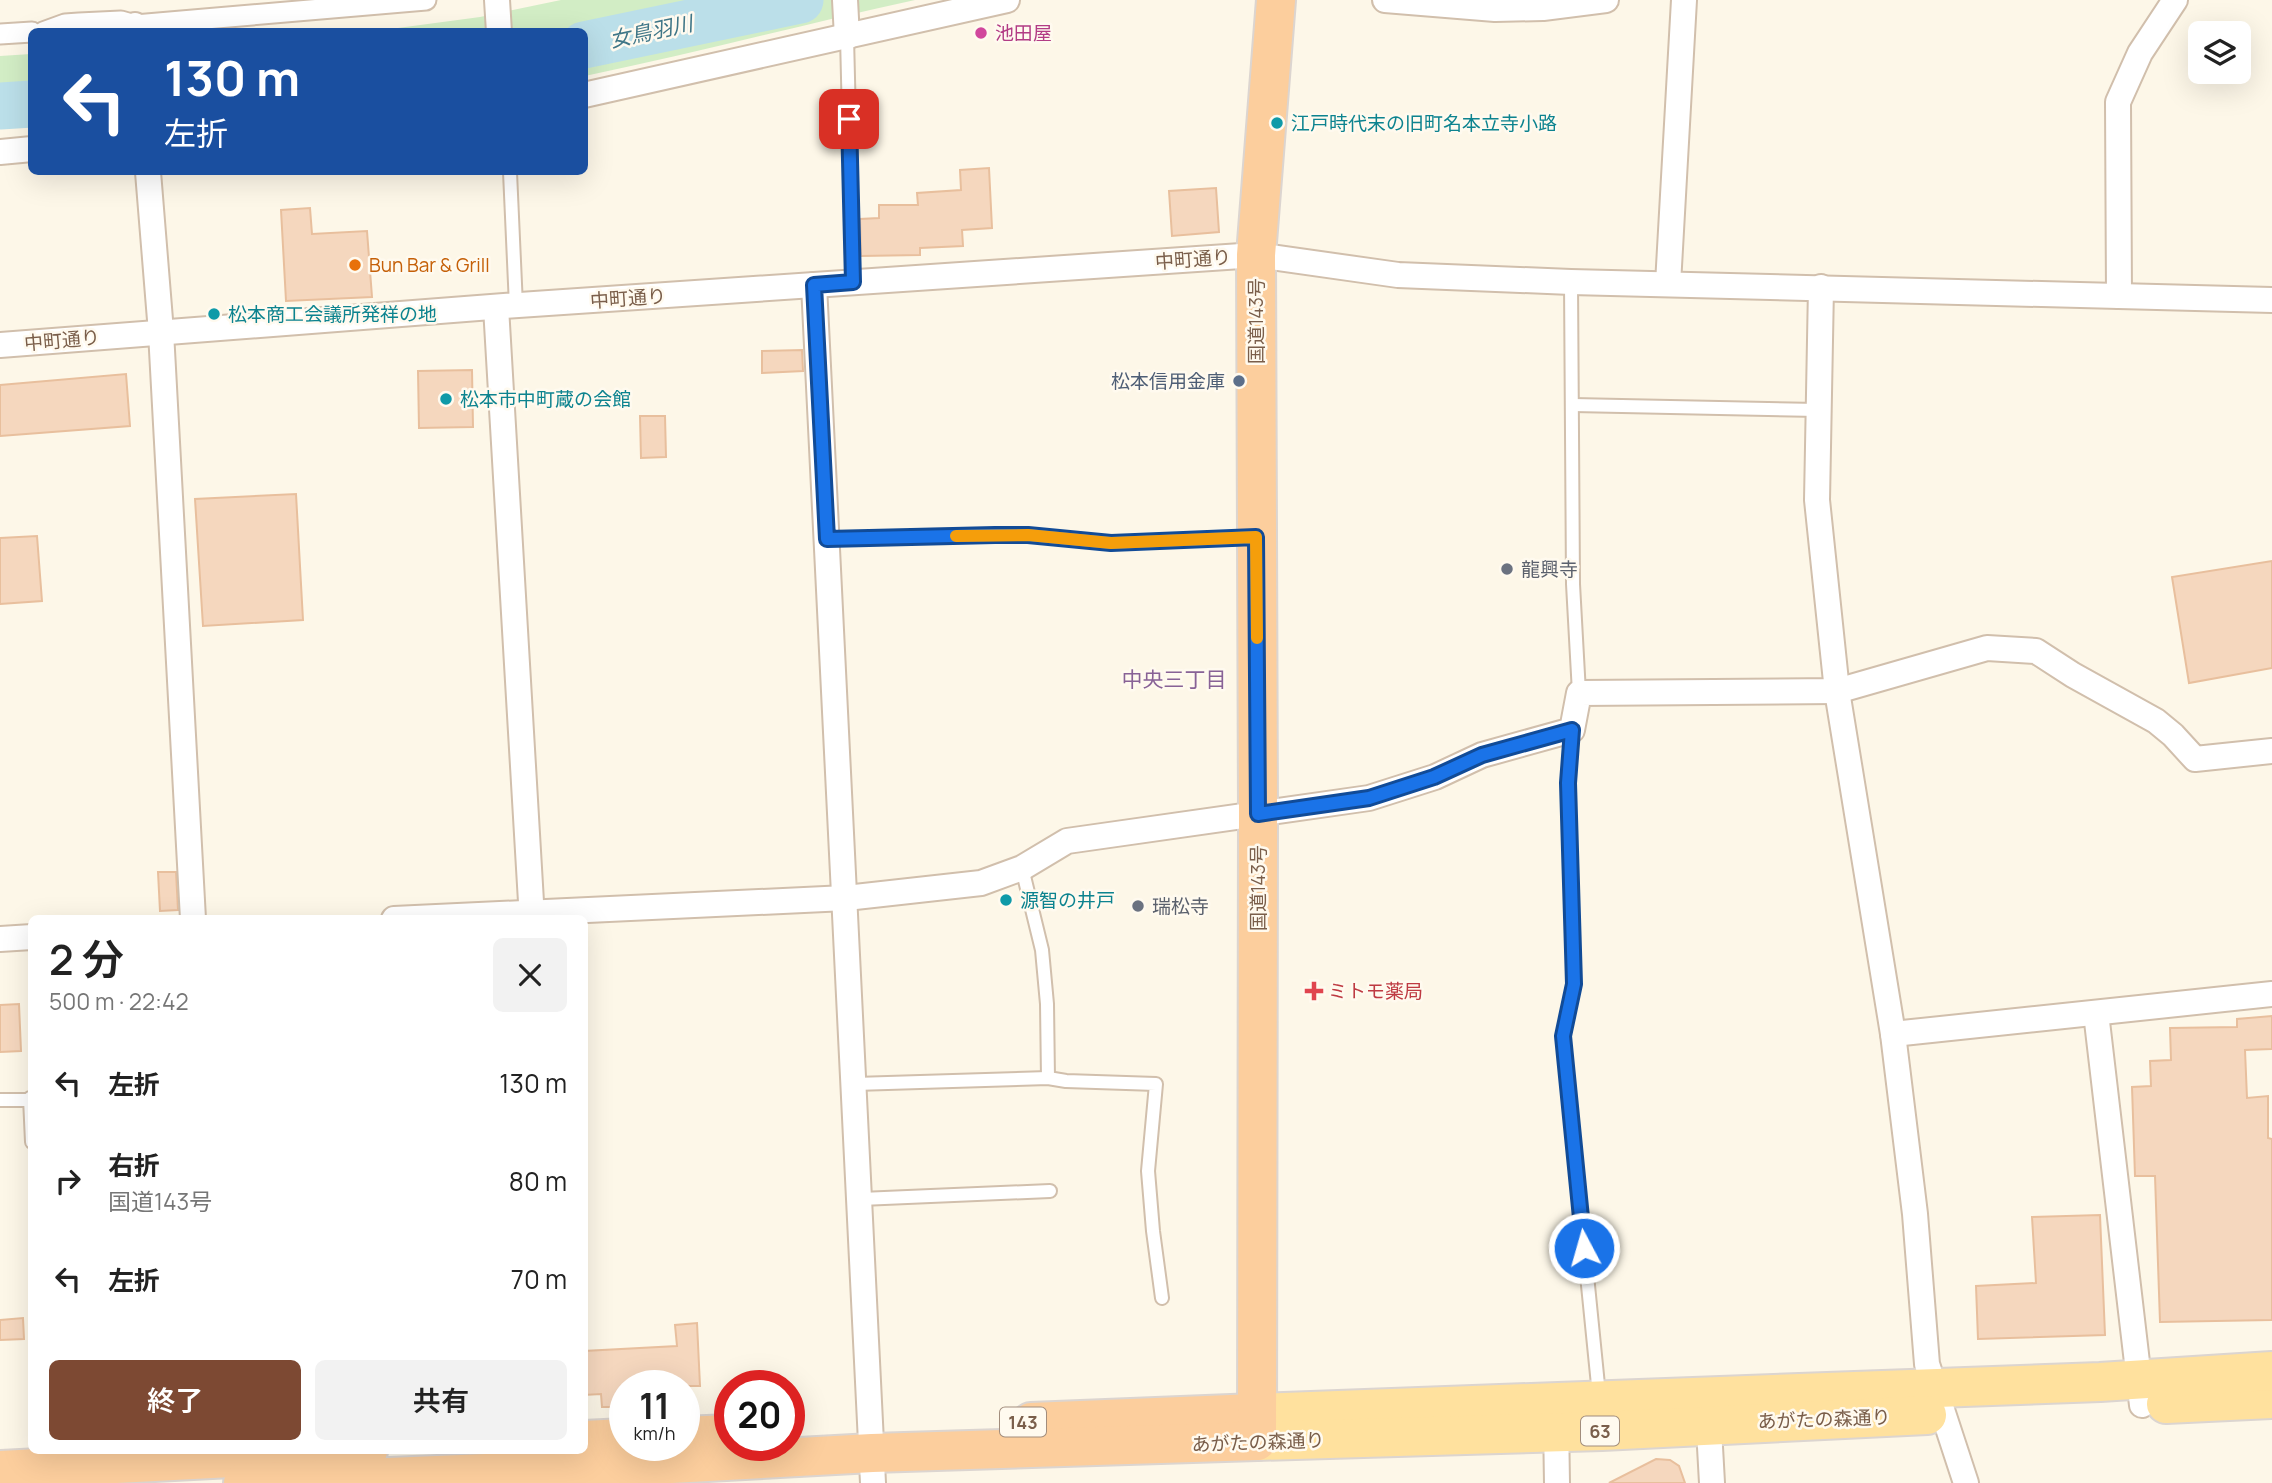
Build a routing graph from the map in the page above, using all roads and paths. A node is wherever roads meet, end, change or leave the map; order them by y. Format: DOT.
graph roads {
  1 [pos="426,0"];
  2 [pos="1007,0"];
  3 [pos="1276,0"];
  4 [pos="1385,0"];
  5 [pos="1606,0"];
  6 [pos="1684,0"];
  7 [pos="2175,0"];
  8 [pos="497,2"];
  9 [pos="846,19"];
  10 [pos="54,28"];
  11 [pos="133,28"];
  12 [pos="145,28"];
  13 [pos="499,28"];
  14 [pos="28,32"];
  15 [pos="0,34"];
  16 [pos="588,94"];
  17 [pos="28,149"];
  18 [pos="0,152"];
  19 [pos="148,175"];
  20 [pos="510,175"];
  21 [pos="1256,255"];
  22 [pos="853,282"];
  23 [pos="1571,282"];
  24 [pos="1668,284"];
  25 [pos="814,285"];
  26 [pos="1821,287"];
  27 [pos="2119,296"];
  28 [pos="2272,300"];
  29 [pos="506,306"];
  30 [pos="161,332"];
  31 [pos="0,345"];
  32 [pos="1573,405"];
  33 [pos="1818,410"];
  34 [pos="1256,537"];
  35 [pos="827,539"];
  36 [pos="1837,691"];
  37 [pos="1579,693"];
  38 [pos="1572,730"];
  39 [pos="2272,751"];
  40 [pos="1258,814"];
  41 [pos="1022,868"];
  42 [pos="846,898"];
  43 [pos="193,915"];
  44 [pos="532,915"];
  45 [pos="549,915"];
  46 [pos="28,937"];
  47 [pos="0,939"];
  48 [pos="2272,994"];
  49 [pos="2096,1013"];
  50 [pos="1893,1034"];
  51 [pos="1048,1078"];
  52 [pos="855,1084"];
  53 [pos="28,1099"];
  54 [pos="0,1100"];
  55 [pos="1050,1191"];
  56 [pos="860,1199"];
  57 [pos="1162,1298"];
  58 [pos="2272,1371"];
  59 [pos="2140,1392"];
  60 [pos="2272,1399"];
  61 [pos="1939,1401"];
  62 [pos="1708,1410"];
  63 [pos="1601,1416"];
  64 [pos="1556,1417"];
  65 [pos="1256,1427"];
  66 [pos="805,1436"];
  67 [pos="609,1439"];
  68 [pos="588,1440"];
  69 [pos="336,1454"];
  70 [pos="872,1455"];
  71 [pos="561,1468"];
  72 [pos="229,1469"];
  73 [pos="0,1470"];
  74 [pos="1558,1483"];
  75 [pos="1712,1483"];
  76 [pos="1966,1483"];
  1 -- 12 [label="street"];
  2 -- 9 [label="street"];
  3 -- 21 [label="highway, 国道143号"];
  4 -- 5 [label="street"];
  6 -- 24 [label="street"];
  7 -- 27 [label="street"];
  8 -- 13 [label="street"];
  9 -- 16 [label="street"];
  9 -- 22 [label="lane"];
  10 -- 11 [label="street"];
  14 -- 15 [label="street"];
  17 -- 18 [label="street"];
  19 -- 30 [label="street"];
  20 -- 29 [label="lane"];
  21 -- 22 [label="street, 中町通り"];
  21 -- 23 [label="street, 中町通り"];
  21 -- 34 [label="highway, 国道143号"];
  22 -- 25 [label="street, 中町通り"];
  23 -- 24 [label="street, 中町通り"];
  23 -- 32 [label="lane"];
  24 -- 26 [label="street, 中町通り"];
  25 -- 29 [label="street, 中町通り"];
  25 -- 35 [label="street"];
  26 -- 27 [label="street, 中町通り"];
  26 -- 33 [label="street"];
  27 -- 28 [label="street, 中町通り"];
  29 -- 30 [label="street, 中町通り"];
  29 -- 44 [label="street"];
  30 -- 31 [label="street, 中町通り"];
  30 -- 43 [label="street"];
  32 -- 33 [label="lane"];
  32 -- 37 [label="lane"];
  33 -- 36 [label="street"];
  34 -- 35 [label="lane"];
  34 -- 40 [label="highway, 国道143号"];
  35 -- 42 [label="street"];
  36 -- 37 [label="street"];
  36 -- 39 [label="street"];
  36 -- 50 [label="street"];
  37 -- 38 [label="street"];
  38 -- 40 [label="street"];
  38 -- 63 [label="lane"];
  40 -- 41 [label="street"];
  40 -- 65 [label="highway, 国道143号"];
  41 -- 42 [label="street"];
  41 -- 51 [label="lane"];
  42 -- 45 [label="street"];
  42 -- 52 [label="street"];
  46 -- 47 [label="street"];
  48 -- 49 [label="street"];
  49 -- 50 [label="street"];
  49 -- 59 [label="street"];
  50 -- 61 [label="street"];
  51 -- 52 [label="lane"];
  51 -- 57 [label="lane"];
  52 -- 56 [label="street"];
  53 -- 54 [label="lane"];
  55 -- 56 [label="lane"];
  56 -- 70 [label="street"];
  58 -- 59 [label="main road, あがたの森通り / 63"];
  59 -- 60 [label="main road, あがたの森通り / 63"];
  59 -- 61 [label="main road, あがたの森通り / 63"];
  61 -- 62 [label="main road, あがたの森通り / 63"];
  61 -- 76 [label="street"];
  62 -- 63 [label="main road, あがたの森通り / 63"];
  62 -- 75 [label="street"];
  63 -- 64 [label="main road, あがたの森通り / 63"];
  64 -- 65 [label="main road, あがたの森通り / 63"];
  64 -- 74 [label="street"];
  65 -- 70 [label="highway, あがたの森通り / 143"];
  66 -- 70 [label="highway, あがたの森通り / 143"];
  67 -- 68 [label="highway"];
  69 -- 72 [label="highway, あがたの森通り / 143"];
  70 -- 71 [label="highway, あがたの森通り / 143"];
  71 -- 72 [label="highway, あがたの森通り / 143"];
  72 -- 73 [label="highway, あがたの森通り / 143"];
}
